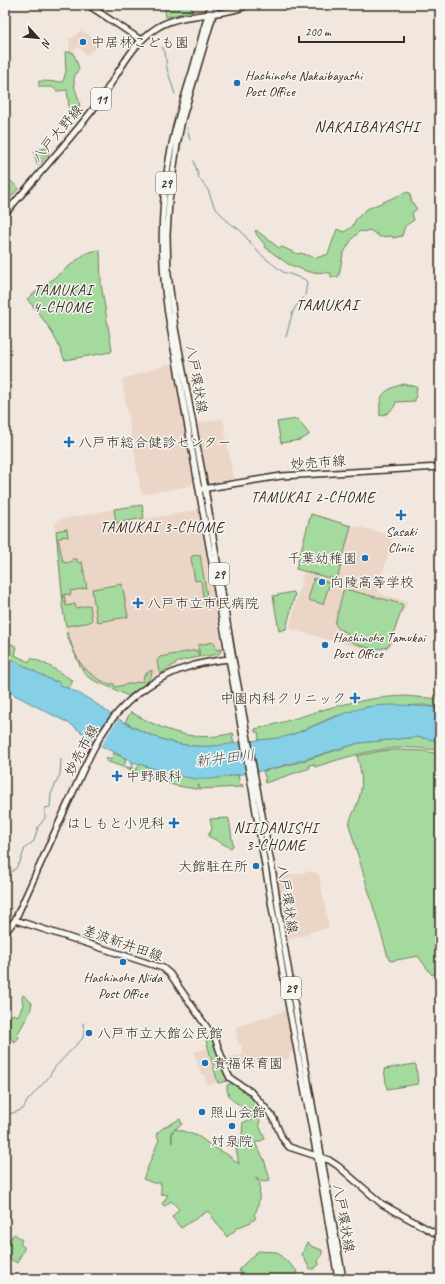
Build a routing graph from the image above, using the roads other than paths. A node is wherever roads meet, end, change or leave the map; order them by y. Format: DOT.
graph roads {
  1 [pos="88,5"];
  2 [pos="211,5"];
  3 [pos="216,5"];
  4 [pos="248,5"];
  5 [pos="211,14"];
  6 [pos="141,40"];
  7 [pos="5,214"];
  8 [pos="440,467"];
  9 [pos="205,488"];
  10 [pos="199,490"];
  11 [pos="231,659"];
  12 [pos="15,920"];
  13 [pos="5,933"];
  14 [pos="319,1157"];
  15 [pos="440,1236"];
  16 [pos="338,1279"];
  17 [pos="343,1279"];
  1 -- 6 [label="main road"];
  2 -- 5 [label="main road, 八戸環状線 / 29"];
  3 -- 5 [label="main road, 八戸環状線 / 29"];
  4 -- 5 [label="main road, 八戸大野線 / 11"];
  5 -- 6 [label="main road, 八戸大野線 / 11"];
  5 -- 9 [label="main road, 八戸環状線 / 29"];
  5 -- 10 [label="main road, 八戸環状線 / 29"];
  6 -- 7 [label="main road, 八戸大野線 / 11"];
  8 -- 9 [label="main road, 妙売市線"];
  9 -- 10 [label="main road, 妙売市線"];
  9 -- 11 [label="main road, 八戸環状線 / 29"];
  10 -- 11 [label="main road, 八戸環状線 / 29"];
  11 -- 12 [label="main road, 妙売市線"];
  11 -- 14 [label="main road, 八戸環状線 / 29"];
  12 -- 13 [label="main road, 妙売市線"];
  12 -- 14 [label="main road, 差波新井田線"];
  14 -- 15 [label="main road, 差波新井田線"];
  14 -- 16 [label="main road, 八戸環状線 / 29"];
  14 -- 17 [label="main road, 八戸環状線 / 29"];
}
